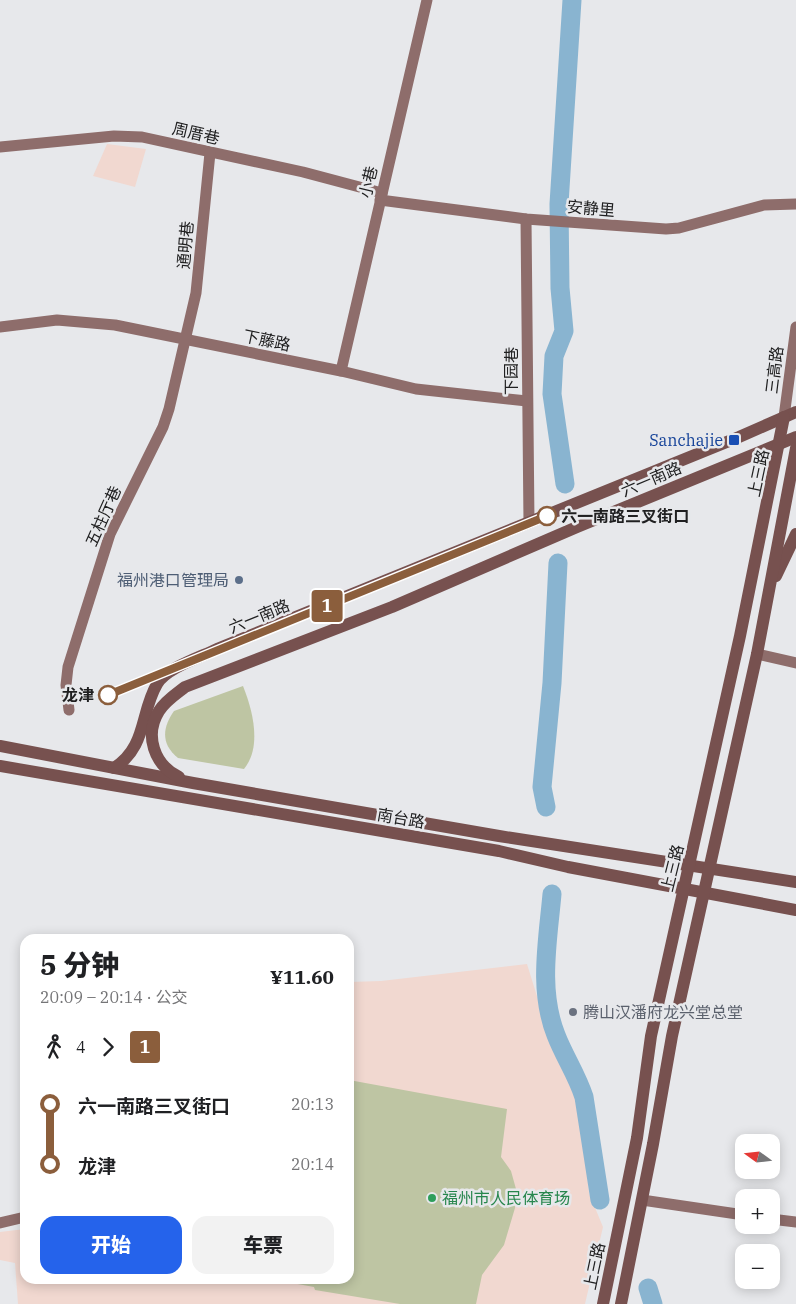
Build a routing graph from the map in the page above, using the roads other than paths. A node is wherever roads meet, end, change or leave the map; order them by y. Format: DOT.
graph roads {
  1 [pos="427,0"];
  2 [pos="0,147"];
  3 [pos="210,153"];
  4 [pos="381,196"];
  5 [pos="796,204"];
  6 [pos="526,219"];
  7 [pos="0,327"];
  8 [pos="796,327"];
  9 [pos="187,340"];
  10 [pos="341,371"];
  11 [pos="527,401"];
  12 [pos="790,414"];
  13 [pos="796,437"];
  14 [pos="781,442"];
  15 [pos="796,448"];
  16 [pos="529,523"];
  17 [pos="796,534"];
  18 [pos="769,590"];
  19 [pos="757,654"];
  20 [pos="796,663"];
  21 [pos="69,710"];
  22 [pos="0,746"];
  23 [pos="0,766"];
  24 [pos="114,768"];
  25 [pos="193,783"];
  26 [pos="690,865"];
  27 [pos="711,868"];
  28 [pos="796,882"];
  29 [pos="684,889"];
  30 [pos="705,893"];
  31 [pos="796,910"];
  32 [pos="642,1200"];
  33 [pos="735,1214"];
  34 [pos="20,1217"];
  35 [pos="780,1220"];
  36 [pos="796,1222"];
  37 [pos="0,1223"];
  38 [pos="603,1304"];
  39 [pos="621,1304"];
  1 -- 4 [label="street, 小巷"];
  2 -- 3 [label="street, 周厝巷"];
  3 -- 4 [label="street, 周厝巷"];
  3 -- 9 [label="street, 通明巷"];
  4 -- 6 [label="street, 安静里"];
  4 -- 10 [label="street, 小巷"];
  5 -- 6 [label="street, 安静里"];
  6 -- 11 [label="street, 下园巷"];
  7 -- 9 [label="street, 下藤路"];
  8 -- 12 [label="street, 三高路"];
  9 -- 10 [label="street, 下藤路"];
  9 -- 21 [label="street, 五柱厅巷"];
  10 -- 11 [label="street, 下藤路"];
  11 -- 16 [label="street, 下园巷"];
  12 -- 14 [label="main road, 上三路"];
  12 -- 16 [label="main road, 六一南路"];
  13 -- 14 [label="main road, 六一南路"];
  14 -- 25 [label="main road, 六一南路"];
  14 -- 26 [label="main road, 上三路"];
  15 -- 18 [label="main road, 上三路"];
  16 -- 24 [label="main road, 六一南路"];
  17 -- 18 [label="main road"];
  18 -- 19 [label="main road, 上三路"];
  19 -- 20 [label="street"];
  19 -- 27 [label="main road, 上三路"];
  22 -- 24 [label="main road, 南台路"];
  23 -- 29 [label="main road, 南台路"];
  24 -- 25 [label="main road, 南台路"];
  25 -- 26 [label="main road, 南台路"];
  26 -- 27 [label="main road, 南台路"];
  26 -- 29 [label="main road, 上三路"];
  27 -- 28 [label="main road, 南台路"];
  27 -- 30 [label="main road, 上三路"];
  29 -- 30 [label="main road, 南台路"];
  29 -- 38 [label="main road, 上三路"];
  30 -- 31 [label="main road, 南台路"];
  30 -- 32 [label="main road, 上三路"];
  32 -- 33 [label="street"];
  32 -- 39 [label="main road, 上三路"];
  34 -- 37 [label="street"];
  35 -- 36 [label="street"];
}
